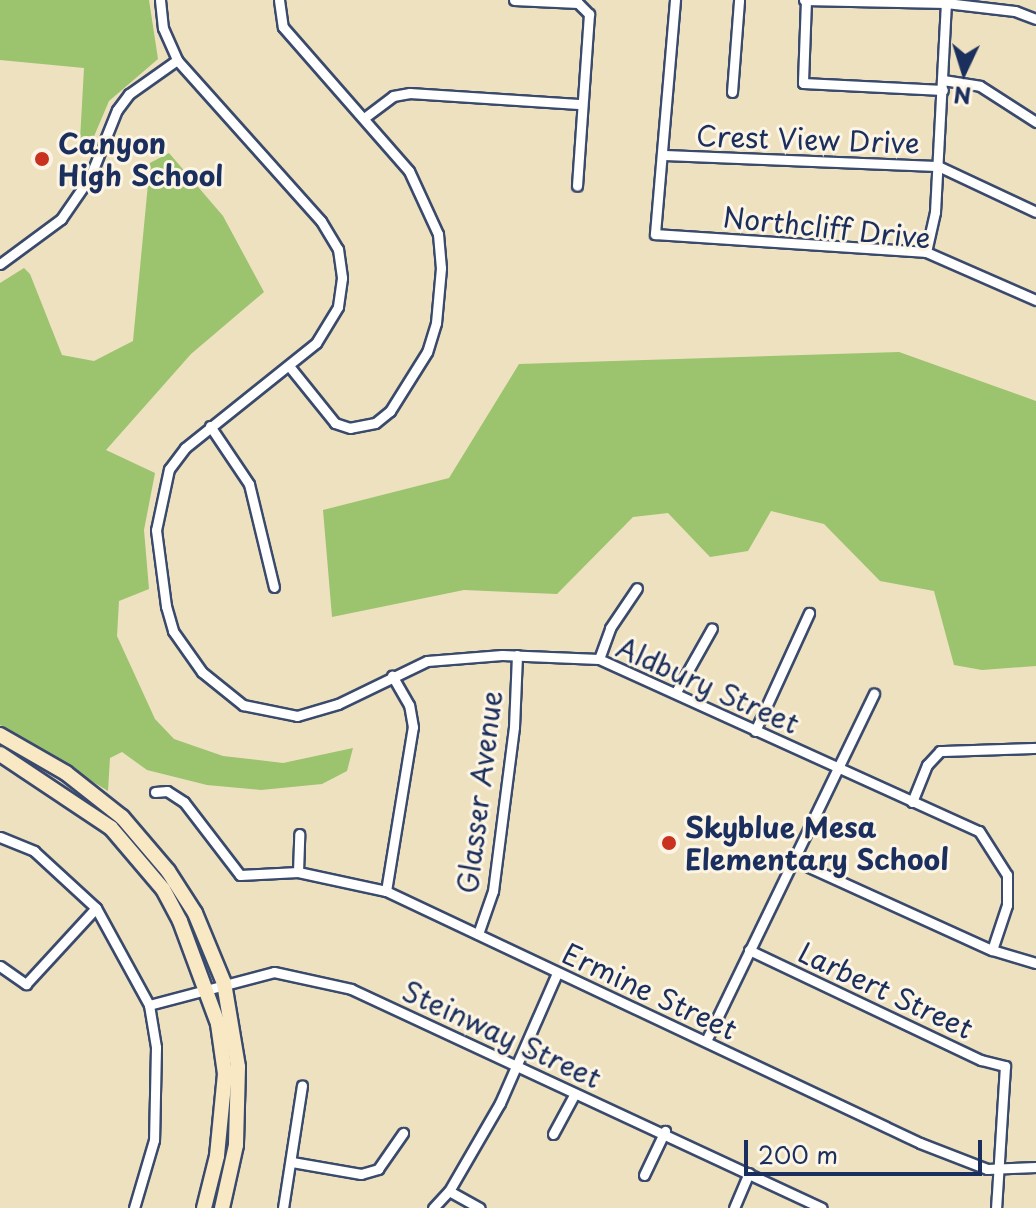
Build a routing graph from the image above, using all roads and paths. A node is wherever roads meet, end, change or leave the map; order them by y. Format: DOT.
graph roads {
  1 [pos="160,0"];
  2 [pos="279,0"];
  3 [pos="514,0"];
  4 [pos="675,0"];
  5 [pos="739,0"];
  6 [pos="805,0"];
  7 [pos="946,3"];
  8 [pos="1036,19"];
  9 [pos="177,60"];
  10 [pos="943,85"];
  11 [pos="732,92"];
  12 [pos="582,104"];
  13 [pos="364,118"];
  14 [pos="1036,122"];
  15 [pos="663,155"];
  16 [pos="938,166"];
  17 [pos="577,186"];
  18 [pos="1036,212"];
  19 [pos="926,252"];
  20 [pos="0,264"];
  21 [pos="1036,300"];
  22 [pos="289,366"];
  23 [pos="210,426"];
  24 [pos="274,587"];
  25 [pos="637,588"];
  26 [pos="809,613"];
  27 [pos="712,628"];
  28 [pos="517,655"];
  29 [pos="599,659"];
  30 [pos="392,675"];
  31 [pos="676,692"];
  32 [pos="874,693"];
  33 [pos="755,731"];
  34 [pos="0,735"];
  35 [pos="1036,748"];
  36 [pos="0,754"];
  37 [pos="835,767"];
  38 [pos="155,792"];
  39 [pos="912,802"];
  40 [pos="299,834"];
  41 [pos="0,837"];
  42 [pos="791,859"];
  43 [pos="298,872"];
  44 [pos="386,891"];
  45 [pos="96,908"];
  46 [pos="478,934"];
  47 [pos="749,950"];
  48 [pos="992,950"];
  49 [pos="1036,963"];
  50 [pos="0,966"];
  51 [pos="557,973"];
  52 [pos="224,983"];
  53 [pos="206,988"];
  54 [pos="149,1005"];
  55 [pos="706,1041"];
  56 [pos="515,1065"];
  57 [pos="302,1085"];
  58 [pos="574,1095"];
  59 [pos="665,1131"];
  60 [pos="403,1133"];
  61 [pos="553,1134"];
  62 [pos="292,1162"];
  63 [pos="1036,1167"];
  64 [pos="998,1169"];
  65 [pos="749,1173"];
  66 [pos="644,1175"];
  67 [pos="449,1191"];
  68 [pos="134,1208"];
  69 [pos="204,1208"];
  70 [pos="222,1208"];
  71 [pos="283,1208"];
  72 [pos="433,1208"];
  73 [pos="480,1208"];
  74 [pos="734,1208"];
  75 [pos="822,1208"];
  76 [pos="996,1208"];
  1 -- 9 [label="street"];
  2 -- 13 [label="street"];
  3 -- 12 [label="street"];
  4 -- 15 [label="street"];
  5 -- 11 [label="street"];
  6 -- 7 [label="street"];
  6 -- 10 [label="street"];
  7 -- 8 [label="street"];
  7 -- 10 [label="street"];
  9 -- 20 [label="street"];
  9 -- 22 [label="street, Aldbury Street"];
  10 -- 14 [label="street"];
  10 -- 16 [label="street"];
  12 -- 13 [label="street"];
  12 -- 17 [label="street"];
  13 -- 22 [label="street"];
  15 -- 16 [label="street, Crest View Drive"];
  15 -- 19 [label="street, Northcliff Drive"];
  16 -- 18 [label="street, Crest View Drive"];
  16 -- 19 [label="street"];
  19 -- 21 [label="street, Northcliff Drive"];
  22 -- 23 [label="street, Aldbury Street"];
  23 -- 24 [label="street"];
  23 -- 30 [label="street, Aldbury Street"];
  25 -- 29 [label="street"];
  26 -- 33 [label="street"];
  27 -- 31 [label="street"];
  28 -- 29 [label="street, Aldbury Street"];
  28 -- 30 [label="street, Aldbury Street"];
  28 -- 46 [label="street, Glasser Avenue"];
  29 -- 31 [label="street, Aldbury Street"];
  30 -- 44 [label="street"];
  31 -- 33 [label="street, Aldbury Street"];
  32 -- 37 [label="street"];
  33 -- 37 [label="street, Aldbury Street"];
  34 -- 52 [label="main road"];
  35 -- 39 [label="street"];
  36 -- 53 [label="main road"];
  37 -- 39 [label="street, Aldbury Street"];
  37 -- 42 [label="street"];
  38 -- 43 [label="street, Ermine Street"];
  39 -- 48 [label="street, Aldbury Street"];
  40 -- 43 [label="street"];
  41 -- 45 [label="street"];
  42 -- 47 [label="street"];
  42 -- 48 [label="street"];
  43 -- 44 [label="street, Ermine Street"];
  44 -- 46 [label="street, Ermine Street"];
  45 -- 50 [label="street"];
  45 -- 54 [label="street"];
  46 -- 51 [label="street, Ermine Street"];
  47 -- 55 [label="street"];
  47 -- 64 [label="street, Larbert Street"];
  48 -- 49 [label="street"];
  51 -- 55 [label="street, Ermine Street"];
  51 -- 56 [label="street"];
  52 -- 53 [label="street, Steinway Street"];
  52 -- 56 [label="street, Steinway Street"];
  52 -- 70 [label="main road"];
  53 -- 54 [label="street, Steinway Street"];
  53 -- 69 [label="main road"];
  54 -- 68 [label="street"];
  55 -- 64 [label="street, Ermine Street"];
  56 -- 58 [label="street, Steinway Street"];
  56 -- 67 [label="street"];
  57 -- 62 [label="street"];
  58 -- 59 [label="street, Steinway Street"];
  58 -- 61 [label="street"];
  59 -- 65 [label="street, Steinway Street"];
  59 -- 66 [label="street"];
  60 -- 62 [label="street"];
  62 -- 71 [label="street"];
  63 -- 64 [label="street, Ermine Street"];
  64 -- 76 [label="street"];
  65 -- 74 [label="street"];
  65 -- 75 [label="street, Steinway Street"];
  67 -- 72 [label="street"];
  67 -- 73 [label="street"];
}
